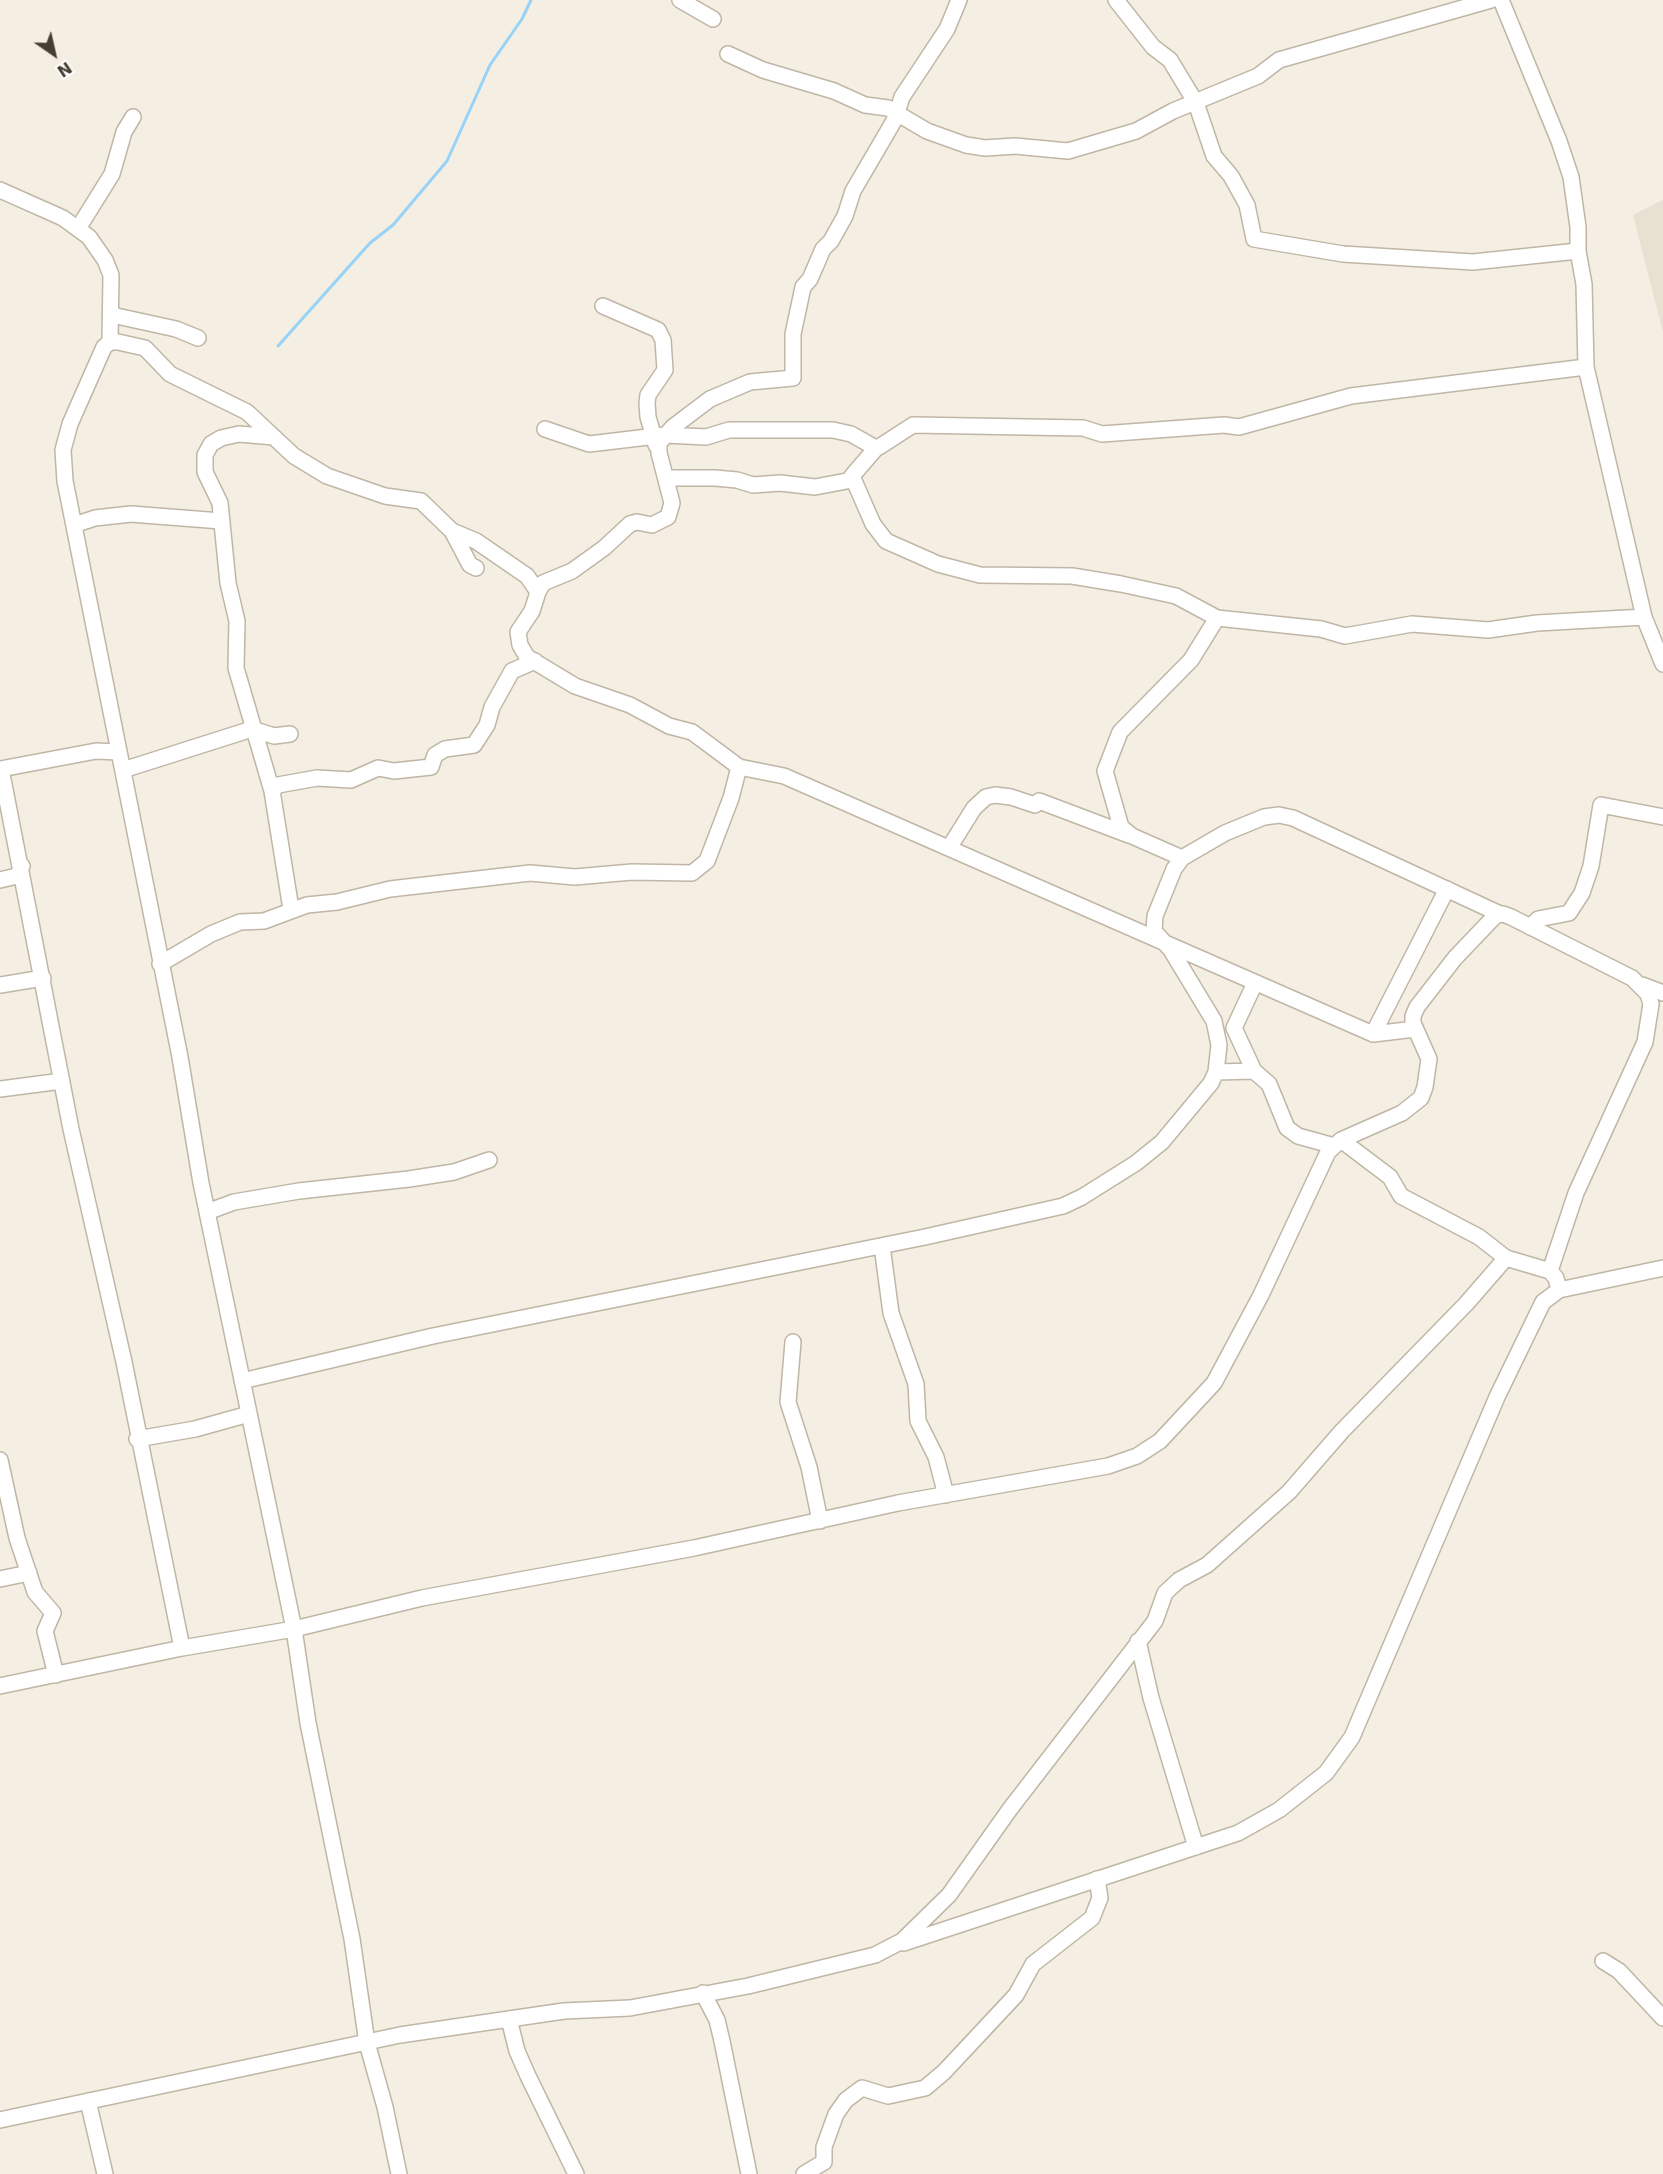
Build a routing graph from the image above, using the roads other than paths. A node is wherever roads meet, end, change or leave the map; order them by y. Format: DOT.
graph roads {
  1 [pos="680,0"];
  2 [pos="959,0"];
  3 [pos="1116,0"];
  4 [pos="1491,0"];
  5 [pos="1501,0"];
  6 [pos="713,20"];
  7 [pos="728,54"];
  8 [pos="1196,103"];
  9 [pos="897,113"];
  10 [pos="133,117"];
  11 [pos="0,190"];
  12 [pos="79,227"];
  13 [pos="1578,250"];
  14 [pos="603,306"];
  15 [pos="112,315"];
  16 [pos="198,338"];
  17 [pos="110,342"];
  18 [pos="1586,367"];
  19 [pos="545,429"];
  20 [pos="659,435"];
  21 [pos="274,437"];
  22 [pos="877,447"];
  23 [pos="667,478"];
  24 [pos="852,480"];
  25 [pos="220,521"];
  26 [pos="74,525"];
  27 [pos="452,531"];
  28 [pos="476,568"];
  29 [pos="537,592"];
  30 [pos="1644,617"];
  31 [pos="1217,618"];
  32 [pos="535,662"];
  33 [pos="1663,664"];
  34 [pos="254,729"];
  35 [pos="290,734"];
  36 [pos="119,752"];
  37 [pos="739,767"];
  38 [pos="1,770"];
  39 [pos="123,770"];
  40 [pos="273,791"];
  41 [pos="1663,817"];
  42 [pos="1132,836"];
  43 [pos="950,848"];
  44 [pos="1182,858"];
  45 [pos="22,866"];
  46 [pos="0,880"];
  47 [pos="1447,889"];
  48 [pos="291,909"];
  49 [pos="1500,914"];
  50 [pos="1530,927"];
  51 [pos="1162,942"];
  52 [pos="160,964"];
  53 [pos="43,978"];
  54 [pos="1255,983"];
  55 [pos="0,985"];
  56 [pos="1642,986"];
  57 [pos="1663,993"];
  58 [pos="1234,1028"];
  59 [pos="1415,1029"];
  60 [pos="1373,1034"];
  61 [pos="1217,1067"];
  62 [pos="1254,1071"];
  63 [pos="63,1081"];
  64 [pos="0,1089"];
  65 [pos="1337,1143"];
  66 [pos="489,1160"];
  67 [pos="207,1212"];
  68 [pos="882,1246"];
  69 [pos="1506,1258"];
  70 [pos="1663,1268"];
  71 [pos="1550,1271"];
  72 [pos="1559,1290"];
  73 [pos="794,1342"];
  74 [pos="242,1381"];
  75 [pos="249,1414"];
  76 [pos="138,1439"];
  77 [pos="0,1460"];
  78 [pos="946,1495"];
  79 [pos="820,1521"];
  80 [pos="29,1573"];
  81 [pos="0,1579"];
  82 [pos="294,1629"];
  83 [pos="1138,1641"];
  84 [pos="182,1648"];
  85 [pos="56,1675"];
  86 [pos="0,1686"];
  87 [pos="1196,1847"];
  88 [pos="1097,1879"];
  89 [pos="895,1946"];
  90 [pos="1604,1962"];
  91 [pos="703,1994"];
  92 [pos="1663,2018"];
  93 [pos="509,2019"];
  94 [pos="367,2043"];
  95 [pos="88,2101"];
  96 [pos="0,2120"];
  97 [pos="105,2174"];
  98 [pos="399,2174"];
  99 [pos="576,2174"];
  100 [pos="749,2174"];
  101 [pos="804,2174"];
  1 -- 6 [label="street"];
  2 -- 9 [label="street"];
  3 -- 8 [label="street"];
  4 -- 8 [label="street"];
  5 -- 13 [label="street"];
  7 -- 9 [label="street"];
  8 -- 9 [label="street"];
  8 -- 13 [label="street"];
  9 -- 20 [label="street"];
  10 -- 12 [label="street"];
  11 -- 12 [label="street"];
  12 -- 15 [label="street"];
  13 -- 18 [label="street"];
  14 -- 20 [label="street"];
  15 -- 16 [label="street"];
  15 -- 17 [label="street"];
  17 -- 21 [label="street"];
  17 -- 26 [label="street"];
  18 -- 22 [label="street"];
  18 -- 30 [label="street"];
  19 -- 20 [label="street"];
  20 -- 22 [label="street"];
  20 -- 23 [label="street"];
  21 -- 25 [label="street"];
  21 -- 27 [label="street"];
  22 -- 24 [label="street"];
  23 -- 24 [label="street"];
  23 -- 29 [label="street"];
  24 -- 31 [label="street"];
  25 -- 26 [label="street"];
  25 -- 34 [label="street"];
  26 -- 36 [label="street"];
  27 -- 28 [label="street"];
  27 -- 29 [label="street"];
  29 -- 32 [label="street"];
  30 -- 31 [label="street"];
  30 -- 33 [label="street"];
  31 -- 42 [label="street"];
  32 -- 37 [label="street"];
  32 -- 40 [label="street"];
  34 -- 35 [label="street"];
  34 -- 39 [label="street"];
  34 -- 40 [label="street"];
  36 -- 38 [label="street"];
  36 -- 39 [label="street"];
  37 -- 43 [label="street"];
  37 -- 48 [label="street"];
  38 -- 45 [label="street"];
  39 -- 52 [label="street"];
  40 -- 48 [label="street"];
  41 -- 50 [label="street"];
  42 -- 43 [label="street"];
  42 -- 44 [label="street"];
  43 -- 51 [label="street"];
  44 -- 47 [label="street"];
  44 -- 51 [label="street"];
  45 -- 46 [label="street"];
  45 -- 53 [label="street"];
  47 -- 49 [label="street"];
  47 -- 60 [label="street"];
  48 -- 52 [label="street"];
  49 -- 50 [label="street"];
  49 -- 59 [label="street"];
  50 -- 56 [label="street"];
  51 -- 54 [label="street"];
  51 -- 61 [label="street"];
  52 -- 67 [label="street"];
  53 -- 55 [label="street"];
  53 -- 63 [label="street"];
  54 -- 58 [label="street"];
  54 -- 60 [label="street"];
  56 -- 57 [label="street"];
  56 -- 71 [label="street"];
  58 -- 61 [label="street"];
  58 -- 62 [label="street"];
  59 -- 60 [label="street"];
  59 -- 65 [label="street"];
  61 -- 62 [label="street"];
  61 -- 68 [label="street"];
  62 -- 65 [label="street"];
  63 -- 64 [label="street"];
  63 -- 76 [label="street"];
  65 -- 69 [label="street"];
  65 -- 78 [label="street"];
  66 -- 67 [label="street"];
  67 -- 74 [label="street"];
  68 -- 74 [label="street"];
  68 -- 78 [label="street"];
  69 -- 71 [label="street"];
  69 -- 83 [label="street"];
  70 -- 72 [label="street"];
  71 -- 72 [label="street"];
  72 -- 87 [label="street"];
  73 -- 79 [label="street"];
  74 -- 75 [label="street"];
  75 -- 76 [label="street"];
  75 -- 82 [label="street"];
  76 -- 84 [label="street"];
  77 -- 80 [label="street"];
  78 -- 79 [label="street"];
  79 -- 82 [label="street"];
  80 -- 81 [label="street"];
  80 -- 85 [label="street"];
  82 -- 84 [label="street"];
  82 -- 94 [label="street"];
  83 -- 87 [label="street"];
  83 -- 89 [label="street"];
  84 -- 85 [label="street"];
  85 -- 86 [label="street"];
  87 -- 88 [label="street"];
  88 -- 89 [label="street"];
  88 -- 101 [label="street"];
  89 -- 91 [label="street"];
  90 -- 92 [label="street"];
  91 -- 93 [label="street"];
  91 -- 100 [label="street"];
  93 -- 94 [label="street"];
  93 -- 99 [label="street"];
  94 -- 95 [label="street"];
  94 -- 98 [label="street"];
  95 -- 96 [label="street"];
  95 -- 97 [label="street"];
}
